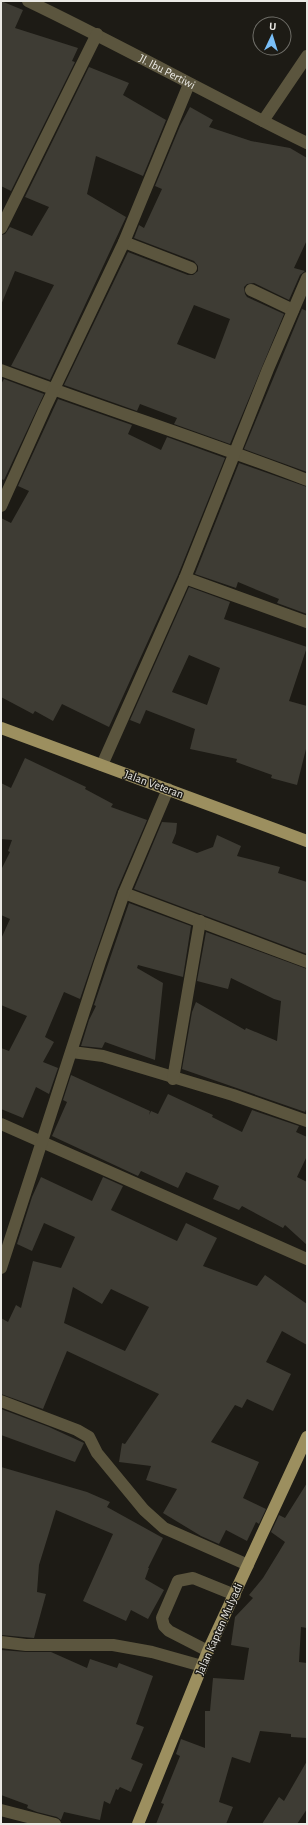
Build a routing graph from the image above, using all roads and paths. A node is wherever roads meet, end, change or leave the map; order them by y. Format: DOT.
graph roads {
  1 [pos="28,1"];
  2 [pos="97,34"];
  3 [pos="307,56"];
  4 [pos="190,84"];
  5 [pos="263,121"];
  6 [pos="307,142"];
  7 [pos="1,228"];
  8 [pos="124,242"];
  9 [pos="191,268"];
  10 [pos="307,278"];
  11 [pos="251,290"];
  12 [pos="293,310"];
  13 [pos="1,370"];
  14 [pos="53,390"];
  15 [pos="236,452"];
  16 [pos="307,480"];
  17 [pos="1,506"];
  18 [pos="185,578"];
  19 [pos="307,622"];
  20 [pos="1,728"];
  21 [pos="102,765"];
  22 [pos="168,789"];
  23 [pos="307,841"];
  24 [pos="124,893"];
  25 [pos="200,921"];
  26 [pos="307,962"];
  27 [pos="72,1052"];
  28 [pos="173,1079"];
  29 [pos="307,1120"];
  30 [pos="1,1124"];
  31 [pos="43,1141"];
  32 [pos="307,1259"];
  33 [pos="1,1268"];
  34 [pos="1,1401"];
  35 [pos="307,1437"];
  36 [pos="248,1565"];
  37 [pos="235,1595"];
  38 [pos="1,1642"];
  39 [pos="208,1651"];
  40 [pos="202,1666"];
  41 [pos="1,1810"];
  42 [pos="55,1824"];
  43 [pos="138,1824"];
  1 -- 2 [label="street, Jl. Ibu Pertiwi"];
  2 -- 4 [label="street, Jl. Ibu Pertiwi"];
  2 -- 7 [label="street"];
  3 -- 5 [label="street"];
  4 -- 5 [label="street, Jl. Ibu Pertiwi"];
  4 -- 8 [label="street"];
  5 -- 6 [label="street, Jl. Ibu Pertiwi"];
  8 -- 9 [label="street"];
  8 -- 14 [label="street"];
  10 -- 12 [label="street"];
  11 -- 12 [label="street"];
  12 -- 15 [label="street"];
  13 -- 14 [label="street"];
  14 -- 15 [label="street"];
  14 -- 17 [label="street"];
  15 -- 16 [label="street"];
  15 -- 18 [label="street"];
  18 -- 19 [label="street"];
  18 -- 21 [label="street"];
  20 -- 21 [label="main road, Jalan Veteran"];
  21 -- 22 [label="main road, Jalan Veteran"];
  22 -- 23 [label="main road, Jalan Veteran"];
  22 -- 24 [label="street"];
  24 -- 25 [label="street"];
  24 -- 27 [label="street"];
  25 -- 26 [label="street"];
  25 -- 28 [label="street"];
  27 -- 28 [label="street"];
  27 -- 31 [label="street"];
  28 -- 29 [label="street"];
  30 -- 31 [label="street"];
  31 -- 32 [label="street"];
  31 -- 33 [label="street"];
  34 -- 36 [label="street"];
  35 -- 36 [label="main road, Jalan Kapten Mulyadi"];
  36 -- 37 [label="main road, Jalan Kapten Mulyadi"];
  37 -- 39 [label="main road, Jalan Kapten Mulyadi"];
  37 -- 39 [label="street"];
  38 -- 40 [label="street"];
  39 -- 40 [label="main road, Jalan Kapten Mulyadi"];
  40 -- 43 [label="main road, Jalan Kapten Mulyadi"];
  41 -- 42 [label="street"];
}
